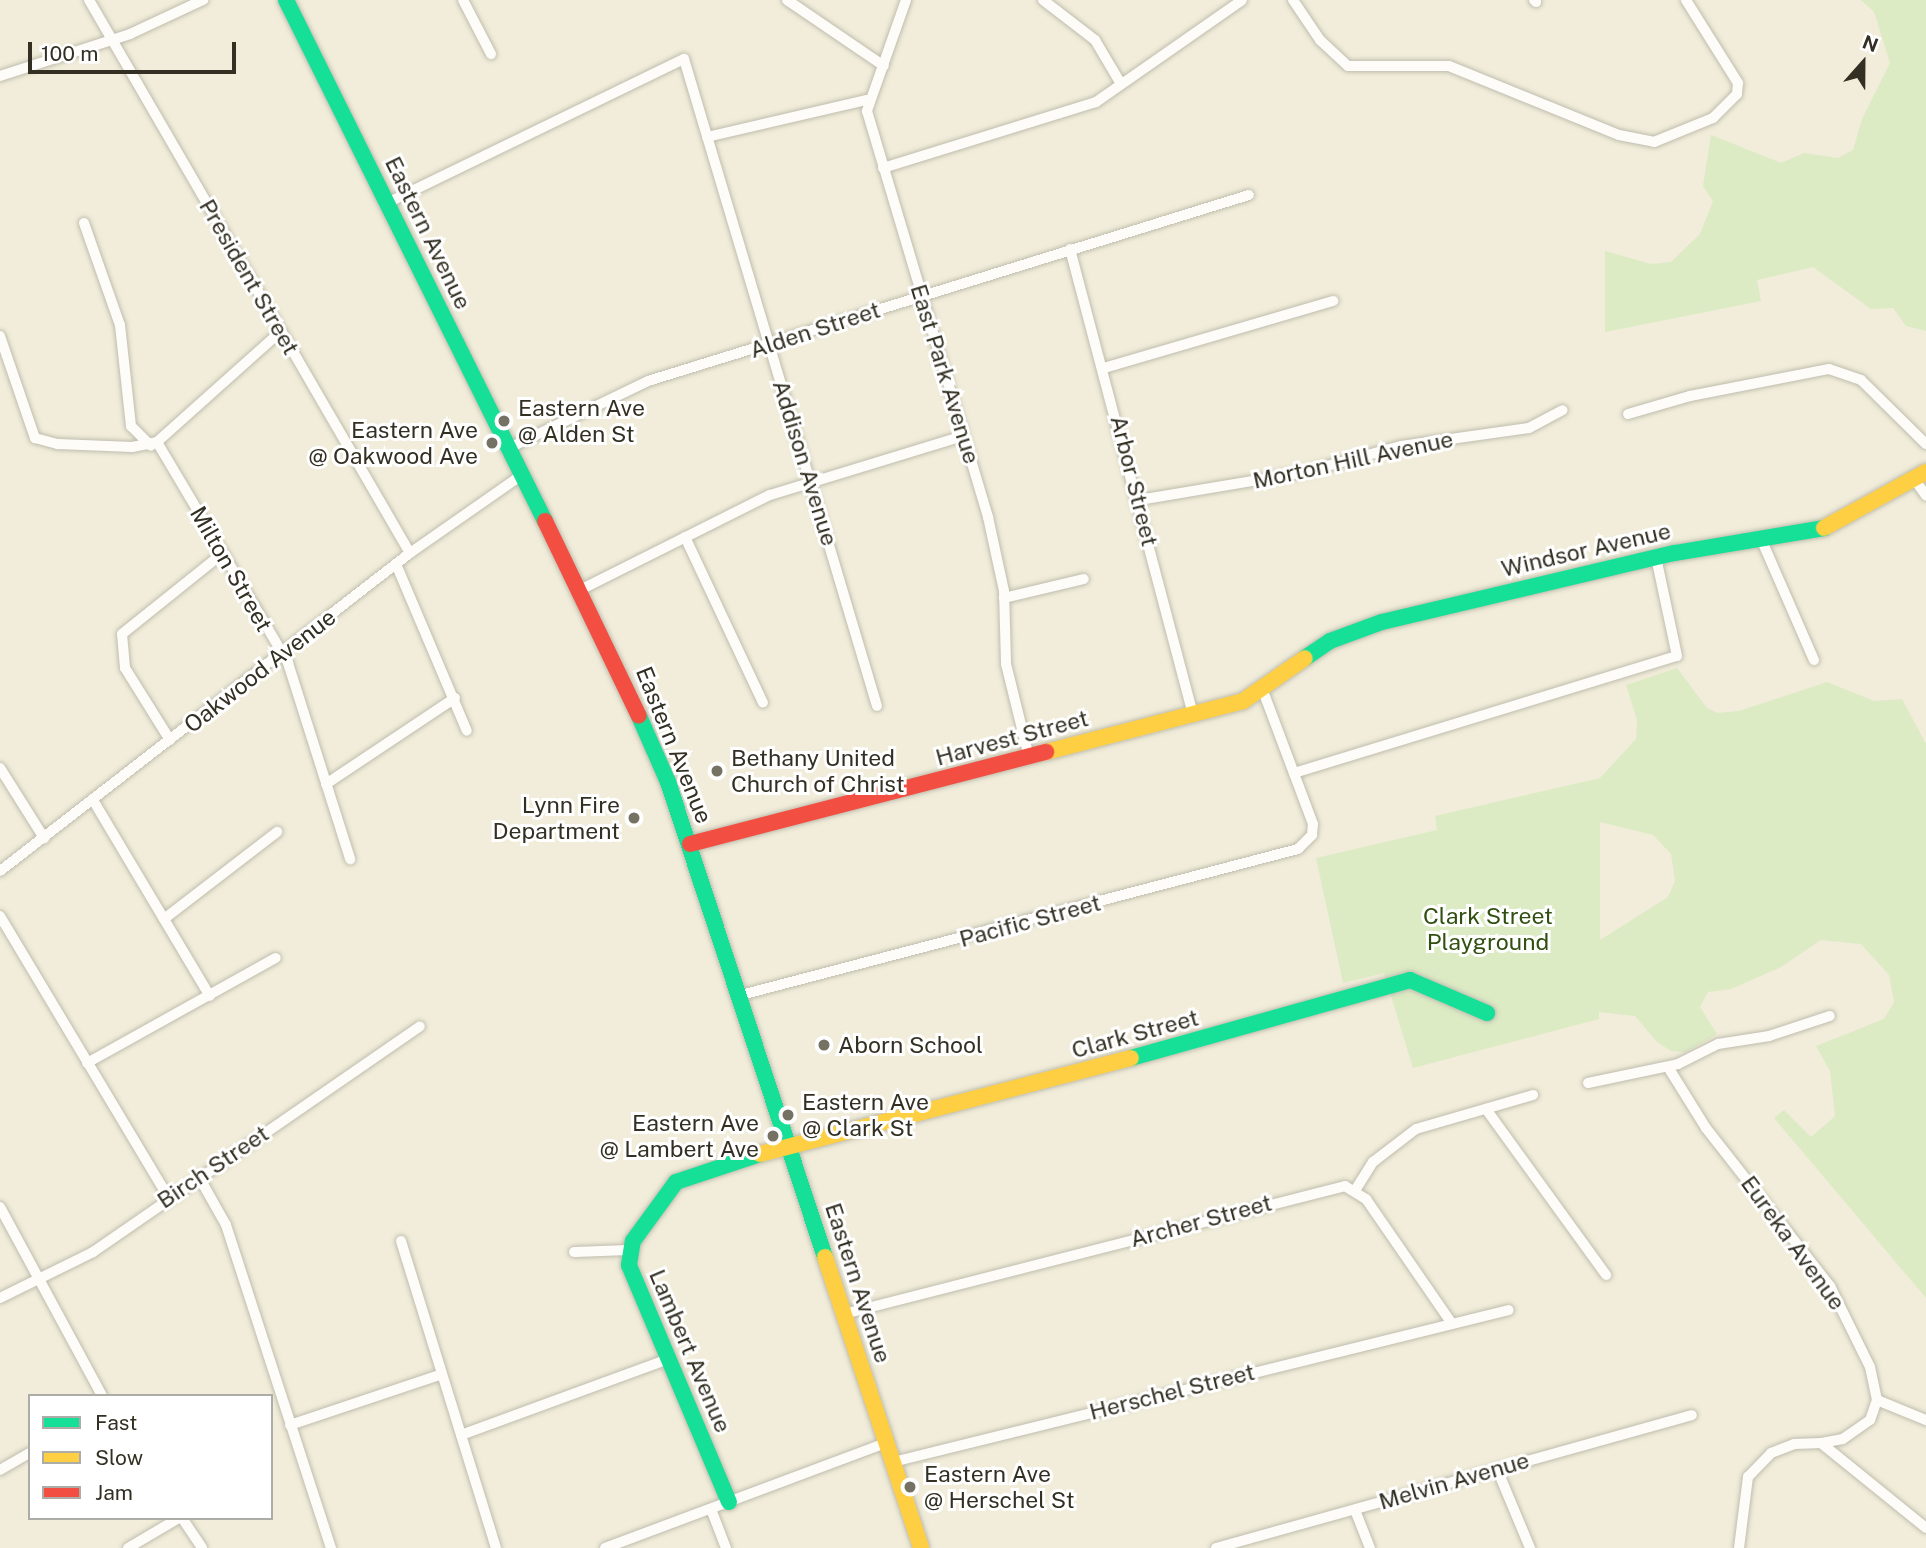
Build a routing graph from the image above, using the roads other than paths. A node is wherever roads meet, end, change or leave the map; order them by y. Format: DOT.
graph roads {
  1 [pos="89,0"];
  2 [pos="203,0"];
  3 [pos="286,0"];
  4 [pos="463,0"];
  5 [pos="787,0"];
  6 [pos="906,0"];
  7 [pos="1043,0"];
  8 [pos="1242,0"];
  9 [pos="1293,0"];
  10 [pos="1686,0"];
  11 [pos="110,39"];
  12 [pos="491,54"];
  13 [pos="884,66"];
  14 [pos="0,76"];
  15 [pos="1121,84"];
  16 [pos="866,100"];
  17 [pos="707,137"];
  18 [pos="883,168"];
  19 [pos="1249,195"];
  20 [pos="387,204"];
  21 [pos="84,223"];
  22 [pos="1070,249"];
  23 [pos="921,296"];
  24 [pos="1333,301"];
  25 [pos="281,331"];
  26 [pos="0,336"];
  27 [pos="769,346"];
  28 [pos="1104,368"];
  29 [pos="1563,410"];
  30 [pos="1628,414"];
  31 [pos="963,436"];
  32 [pos="154,444"];
  33 [pos="1926,444"];
  34 [pos="509,448"];
  35 [pos="522,475"];
  36 [pos="1920,476"];
  37 [pos="811,481"];
  38 [pos="1926,496"];
  39 [pos="1139,500"];
  40 [pos="685,537"];
  41 [pos="1762,541"];
  42 [pos="410,553"];
  43 [pos="222,554"];
  44 [pos="1656,557"];
  45 [pos="396,564"];
  46 [pos="1084,579"];
  47 [pos="580,590"];
  48 [pos="1004,598"];
  49 [pos="282,654"];
  50 [pos="1814,660"];
  51 [pos="1263,691"];
  52 [pos="455,698"];
  53 [pos="763,703"];
  54 [pos="877,706"];
  55 [pos="1193,714"];
  56 [pos="467,732"];
  57 [pos="170,740"];
  58 [pos="1029,757"];
  59 [pos="0,768"];
  60 [pos="1294,773"];
  61 [pos="326,784"];
  62 [pos="93,800"];
  63 [pos="277,832"];
  64 [pos="44,838"];
  65 [pos="690,844"];
  66 [pos="350,859"];
  67 [pos="0,871"];
  68 [pos="0,916"];
  69 [pos="164,919"];
  70 [pos="276,958"];
  71 [pos="741,995"];
  72 [pos="210,996"];
  73 [pos="1487,1013"];
  74 [pos="1830,1016"];
  75 [pos="420,1026"];
  76 [pos="87,1063"];
  77 [pos="1668,1067"];
  78 [pos="1588,1083"];
  79 [pos="1533,1095"];
  80 [pos="1486,1109"];
  81 [pos="790,1147"];
  82 [pos="199,1177"];
  83 [pos="1356,1189"];
  84 [pos="169,1197"];
  85 [pos="0,1207"];
  86 [pos="401,1241"];
  87 [pos="629,1250"];
  88 [pos="574,1252"];
  89 [pos="1606,1275"];
  90 [pos="41,1279"];
  91 [pos="0,1298"];
  92 [pos="1509,1310"];
  93 [pos="844,1314"];
  94 [pos="1451,1322"];
  95 [pos="669,1359"];
  96 [pos="442,1374"];
  97 [pos="101,1394"];
  98 [pos="1877,1400"];
  99 [pos="1692,1415"];
  100 [pos="1926,1420"];
  101 [pos="290,1425"];
  102 [pos="461,1435"];
  103 [pos="886,1443"];
  104 [pos="1821,1443"];
  105 [pos="28,1453"];
  106 [pos="892,1462"];
  107 [pos="1497,1469"];
  108 [pos="0,1470"];
  109 [pos="729,1502"];
  110 [pos="711,1508"];
  111 [pos="1355,1510"];
  112 [pos="177,1520"];
  113 [pos="181,1520"];
  114 [pos="1926,1528"];
  115 [pos="128,1548"];
  116 [pos="202,1548"];
  117 [pos="331,1548"];
  118 [pos="496,1548"];
  119 [pos="605,1548"];
  120 [pos="726,1548"];
  121 [pos="921,1548"];
  122 [pos="1216,1548"];
  123 [pos="1370,1548"];
  124 [pos="1530,1548"];
  125 [pos="1740,1548"];
  1 -- 11 [label="street, President Street"];
  2 -- 11 [label="street"];
  3 -- 20 [label="street, Eastern Avenue"];
  4 -- 12 [label="street"];
  5 -- 13 [label="street"];
  6 -- 13 [label="street"];
  7 -- 15 [label="street"];
  8 -- 15 [label="street"];
  9 -- 10 [label="street"];
  11 -- 14 [label="street"];
  11 -- 25 [label="street, President Street"];
  13 -- 16 [label="street"];
  15 -- 18 [label="street"];
  16 -- 17 [label="street"];
  16 -- 18 [label="street, East Park Avenue"];
  17 -- 20 [label="street, Addison Avenue"];
  17 -- 27 [label="street, Addison Avenue"];
  18 -- 23 [label="street, East Park Avenue"];
  19 -- 22 [label="street, Alden Street"];
  20 -- 34 [label="street, Eastern Avenue"];
  21 -- 32 [label="street, Milton Street"];
  22 -- 23 [label="street, Alden Street"];
  22 -- 28 [label="street, Arbor Street"];
  23 -- 27 [label="street, Alden Street"];
  23 -- 31 [label="street, East Park Avenue"];
  24 -- 28 [label="street"];
  25 -- 32 [label="street"];
  25 -- 42 [label="street, President Street"];
  26 -- 32 [label="street"];
  27 -- 34 [label="street, Alden Street"];
  27 -- 37 [label="street, Addison Avenue"];
  28 -- 39 [label="street, Arbor Street"];
  29 -- 39 [label="street, Morton Hill Avenue"];
  30 -- 33 [label="street"];
  31 -- 37 [label="street"];
  31 -- 48 [label="street, East Park Avenue"];
  32 -- 43 [label="street, Milton Street"];
  34 -- 35 [label="street, Eastern Avenue"];
  35 -- 42 [label="street, Oakwood Avenue"];
  35 -- 47 [label="street, Eastern Avenue"];
  36 -- 38 [label="street"];
  36 -- 41 [label="street, Windsor Avenue"];
  37 -- 40 [label="street"];
  37 -- 54 [label="street, Addison Avenue"];
  39 -- 55 [label="street, Arbor Street"];
  40 -- 47 [label="street"];
  40 -- 53 [label="street"];
  41 -- 44 [label="street, Windsor Avenue"];
  41 -- 50 [label="street"];
  42 -- 45 [label="street, Oakwood Avenue"];
  43 -- 49 [label="street, Milton Street"];
  43 -- 57 [label="street"];
  44 -- 51 [label="street, Windsor Avenue"];
  44 -- 60 [label="street"];
  45 -- 49 [label="street, Oakwood Avenue"];
  45 -- 52 [label="street"];
  46 -- 48 [label="street"];
  47 -- 65 [label="street, Eastern Avenue"];
  48 -- 58 [label="street, East Park Avenue"];
  49 -- 57 [label="street, Oakwood Avenue"];
  49 -- 61 [label="street, Milton Street"];
  51 -- 55 [label="street, Harvest Street"];
  51 -- 60 [label="street"];
  52 -- 56 [label="street"];
  52 -- 61 [label="street"];
  55 -- 58 [label="street, Harvest Street"];
  57 -- 62 [label="street, Oakwood Avenue"];
  58 -- 65 [label="street, Harvest Street"];
  59 -- 64 [label="street"];
  60 -- 71 [label="street, Pacific Street"];
  61 -- 66 [label="street, Milton Street"];
  62 -- 64 [label="street, Oakwood Avenue"];
  62 -- 69 [label="street"];
  63 -- 69 [label="street"];
  64 -- 67 [label="street, Oakwood Avenue"];
  65 -- 71 [label="street, Eastern Avenue"];
  68 -- 76 [label="street"];
  69 -- 72 [label="street"];
  70 -- 72 [label="street"];
  71 -- 81 [label="street, Eastern Avenue"];
  72 -- 76 [label="street"];
  73 -- 81 [label="street, Clark Street"];
  74 -- 77 [label="street"];
  75 -- 82 [label="street, Birch Street"];
  76 -- 84 [label="street"];
  77 -- 78 [label="street"];
  77 -- 98 [label="street, Eureka Avenue"];
  79 -- 80 [label="street"];
  80 -- 83 [label="street"];
  80 -- 89 [label="street"];
  81 -- 87 [label="street, Lambert Avenue"];
  81 -- 93 [label="street, Eastern Avenue"];
  82 -- 84 [label="street, Birch Street"];
  82 -- 101 [label="street"];
  83 -- 93 [label="street, Archer Street"];
  83 -- 94 [label="street"];
  84 -- 90 [label="street, Birch Street"];
  85 -- 90 [label="street"];
  86 -- 96 [label="street"];
  87 -- 88 [label="street"];
  87 -- 95 [label="street, Lambert Avenue"];
  90 -- 91 [label="street, Birch Street"];
  90 -- 97 [label="street"];
  92 -- 94 [label="street, Herschel Street"];
  93 -- 103 [label="street, Eastern Avenue"];
  94 -- 106 [label="street, Herschel Street"];
  95 -- 102 [label="street"];
  95 -- 109 [label="street, Lambert Avenue"];
  96 -- 101 [label="street"];
  96 -- 102 [label="street"];
  98 -- 100 [label="street"];
  98 -- 104 [label="street"];
  99 -- 107 [label="street, Melvin Avenue"];
  101 -- 117 [label="street"];
  102 -- 118 [label="street"];
  103 -- 106 [label="street, Eastern Avenue"];
  103 -- 109 [label="street"];
  104 -- 114 [label="street"];
  104 -- 125 [label="street"];
  105 -- 108 [label="street"];
  106 -- 121 [label="street, Eastern Avenue"];
  107 -- 111 [label="street, Melvin Avenue"];
  107 -- 124 [label="street"];
  109 -- 110 [label="street"];
  110 -- 119 [label="street"];
  110 -- 120 [label="street"];
  111 -- 122 [label="street, Melvin Avenue"];
  111 -- 123 [label="street"];
  112 -- 115 [label="street"];
  113 -- 116 [label="street"];
}
